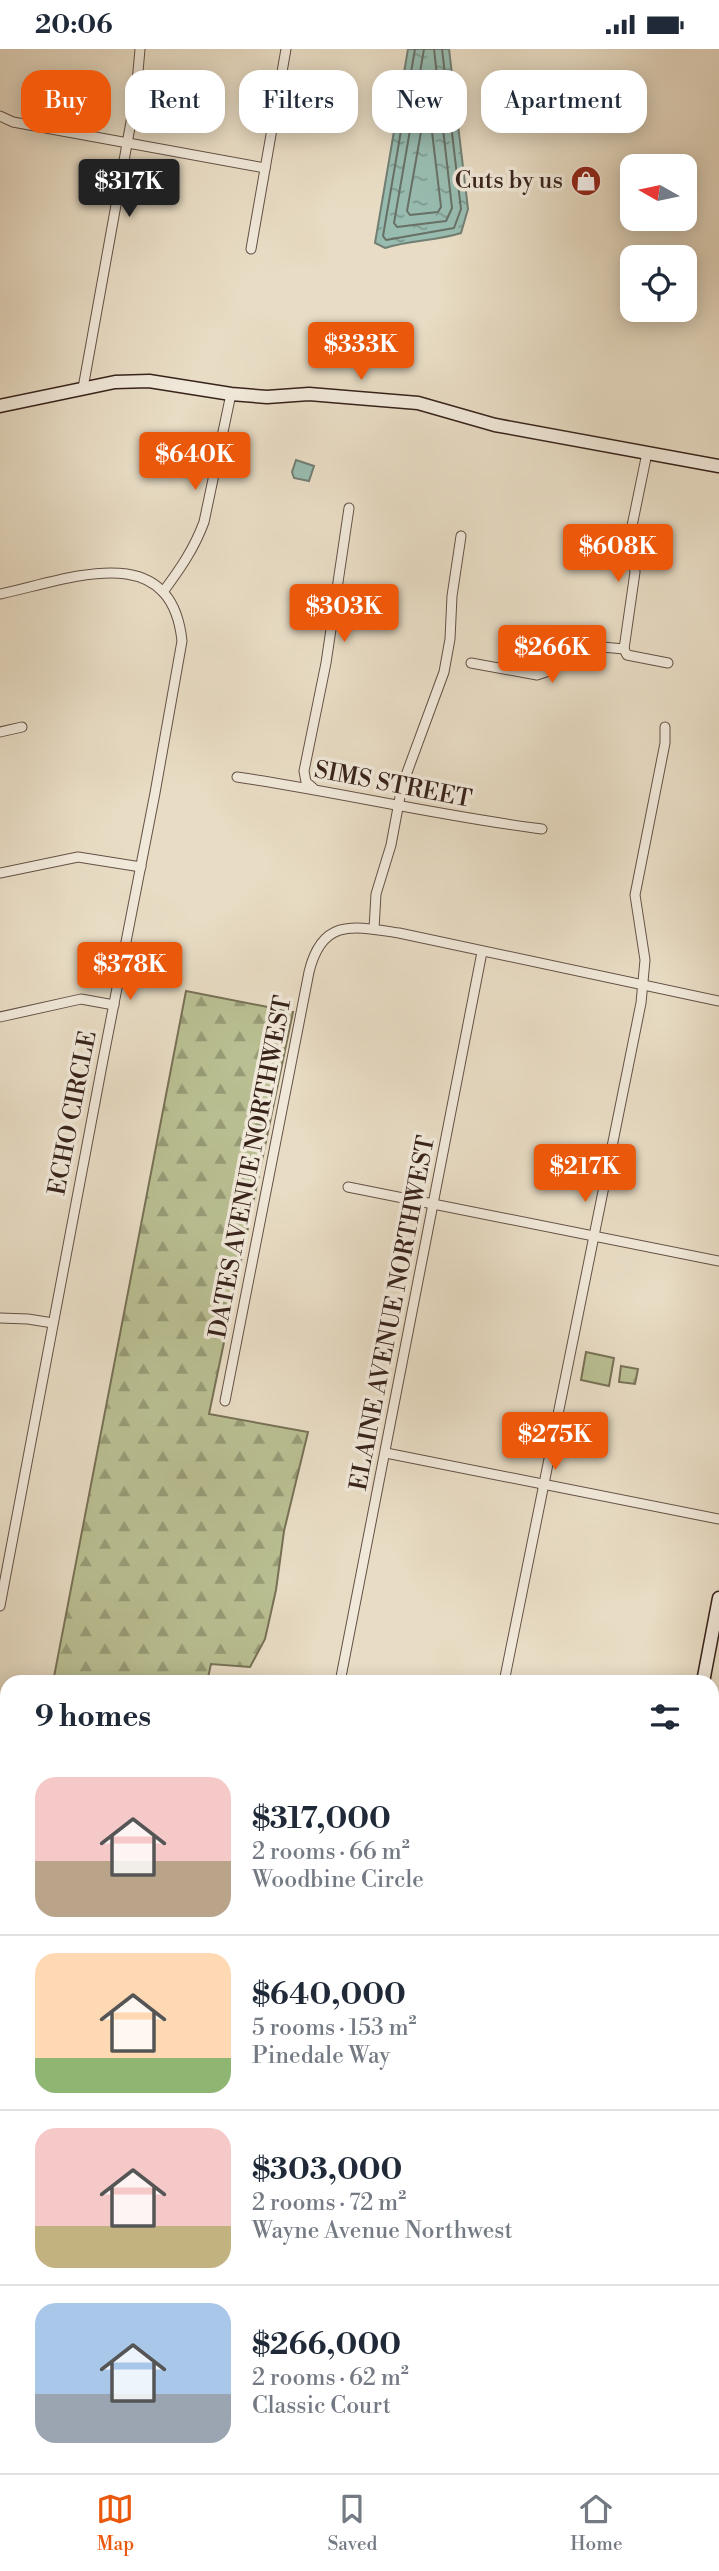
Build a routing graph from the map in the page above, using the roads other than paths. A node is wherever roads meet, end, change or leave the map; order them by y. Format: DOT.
graph roads {
  1 [pos="140,49"];
  2 [pos="286,49"];
  3 [pos="0,116"];
  4 [pos="127,143"];
  5 [pos="265,168"];
  6 [pos="251,249"];
  7 [pos="83,388"];
  8 [pos="231,394"];
  9 [pos="0,406"];
  10 [pos="647,453"];
  11 [pos="719,466"];
  12 [pos="349,508"];
  13 [pos="461,536"];
  14 [pos="163,592"];
  15 [pos="0,594"];
  16 [pos="624,649"];
  17 [pos="471,663"];
  18 [pos="668,663"];
  19 [pos="22,727"];
  20 [pos="665,727"];
  21 [pos="0,732"];
  22 [pos="237,777"];
  23 [pos="314,789"];
  24 [pos="397,807"];
  25 [pos="542,829"];
  26 [pos="141,867"];
  27 [pos="0,873"];
  28 [pos="374,929"];
  29 [pos="482,952"];
  30 [pos="644,985"];
  31 [pos="719,1001"];
  32 [pos="114,1005"];
  33 [pos="0,1017"];
  34 [pos="348,1187"];
  35 [pos="435,1203"];
  36 [pos="594,1235"];
  37 [pos="719,1261"];
  38 [pos="0,1318"];
  39 [pos="53,1323"];
  40 [pos="225,1401"];
  41 [pos="386,1453"];
  42 [pos="543,1485"];
  43 [pos="719,1519"];
  44 [pos="719,1598"];
  45 [pos="0,1606"];
  46 [pos="341,1675"];
  47 [pos="504,1675"];
  48 [pos="704,1675"];
  1 -- 4 [label="street"];
  2 -- 5 [label="street"];
  3 -- 4 [label="street"];
  4 -- 5 [label="street"];
  4 -- 7 [label="street"];
  5 -- 6 [label="street"];
  7 -- 8 [label="street"];
  7 -- 9 [label="street"];
  8 -- 10 [label="street"];
  8 -- 14 [label="street"];
  10 -- 11 [label="street"];
  10 -- 16 [label="street"];
  12 -- 23 [label="street"];
  13 -- 24 [label="street"];
  14 -- 15 [label="street"];
  14 -- 26 [label="street, ECHO CIRCLE"];
  16 -- 17 [label="street"];
  16 -- 18 [label="street"];
  19 -- 21 [label="street"];
  20 -- 30 [label="street"];
  22 -- 23 [label="street, SIMS STREET"];
  23 -- 24 [label="street, SIMS STREET"];
  24 -- 25 [label="street, SIMS STREET"];
  24 -- 28 [label="street"];
  26 -- 27 [label="street"];
  26 -- 32 [label="street, ECHO CIRCLE"];
  28 -- 29 [label="street"];
  28 -- 40 [label="street, DATES AVENUE NORTHWEST"];
  29 -- 30 [label="street"];
  29 -- 35 [label="street, ELAINE AVENUE NORTHWEST"];
  30 -- 31 [label="street"];
  30 -- 36 [label="street"];
  32 -- 33 [label="street"];
  32 -- 39 [label="street, ECHO CIRCLE"];
  34 -- 35 [label="street"];
  35 -- 36 [label="street"];
  35 -- 41 [label="street, ELAINE AVENUE NORTHWEST"];
  36 -- 37 [label="street"];
  36 -- 42 [label="street"];
  38 -- 39 [label="street"];
  39 -- 45 [label="street, ECHO CIRCLE"];
  41 -- 42 [label="street"];
  41 -- 46 [label="street, ELAINE AVENUE NORTHWEST"];
  42 -- 43 [label="street"];
  42 -- 47 [label="street"];
  44 -- 48 [label="street"];
}
